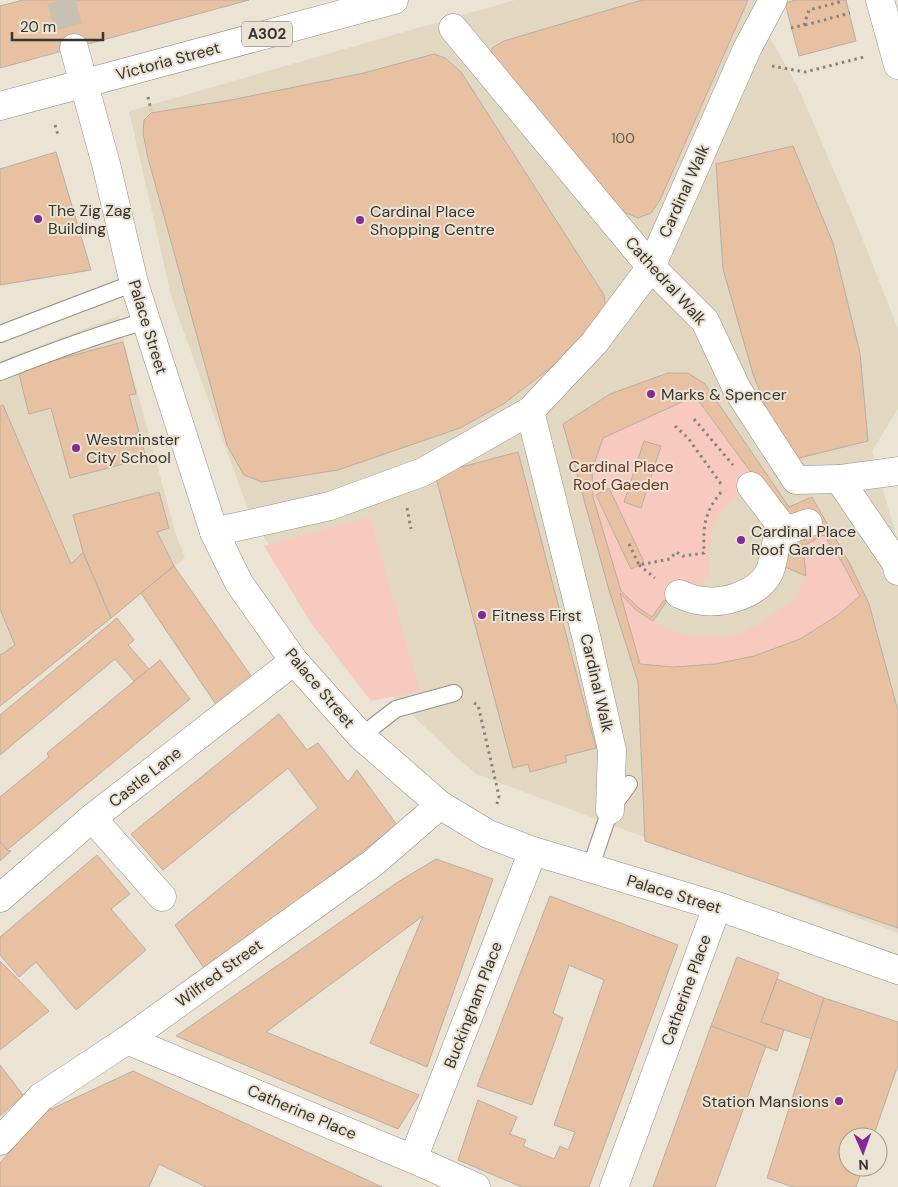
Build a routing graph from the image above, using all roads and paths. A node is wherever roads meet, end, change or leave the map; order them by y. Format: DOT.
graph roads {
  1 [pos="394,0"];
  2 [pos="774,0"];
  3 [pos="880,0"];
  4 [pos="850,13"];
  5 [pos="804,25"];
  6 [pos="453,28"];
  7 [pos="74,48"];
  8 [pos="864,57"];
  9 [pos="742,61"];
  10 [pos="898,65"];
  11 [pos="85,84"];
  12 [pos="148,97"];
  13 [pos="0,106"];
  14 [pos="151,110"];
  15 [pos="55,125"];
  16 [pos="58,135"];
  17 [pos="651,267"];
  18 [pos="134,283"];
  19 [pos="146,321"];
  20 [pos="0,334"];
  21 [pos="0,372"];
  22 [pos="530,411"];
  23 [pos="694,419"];
  24 [pos="675,426"];
  25 [pos="898,471"];
  26 [pos="839,479"];
  27 [pos="751,486"];
  28 [pos="214,532"];
  29 [pos="629,544"];
  30 [pos="898,571"];
  31 [pos="678,594"];
  32 [pos="294,660"];
  33 [pos="454,693"];
  34 [pos="361,736"];
  35 [pos="629,784"];
  36 [pos="440,805"];
  37 [pos="610,810"];
  38 [pos="92,818"];
  39 [pos="488,834"];
  40 [pos="533,851"];
  41 [pos="590,868"];
  42 [pos="162,897"];
  43 [pos="0,898"];
  44 [pos="720,907"];
  45 [pos="898,970"];
  46 [pos="127,1040"];
  47 [pos="0,1142"];
  48 [pos="413,1159"];
  49 [pos="476,1187"];
  50 [pos="614,1187"];
  1 -- 11 [label="main road, Victoria Street / A302"];
  2 -- 9 [label="main road, Cardinal Walk"];
  3 -- 10 [label="main road"];
  4 -- 5 [label="path"];
  6 -- 17 [label="main road, Cathedral Walk"];
  7 -- 11 [label="main road, Palace Street"];
  8 -- 9 [label="path"];
  9 -- 17 [label="main road, Cardinal Walk"];
  11 -- 13 [label="main road, Victoria Street / A302"];
  11 -- 18 [label="main road, Palace Street"];
  12 -- 14 [label="path"];
  15 -- 16 [label="path"];
  17 -- 22 [label="main road, Cardinal Walk"];
  17 -- 26 [label="main road, Cathedral Walk"];
  18 -- 19 [label="main road, Palace Street"];
  18 -- 20 [label="lane"];
  19 -- 21 [label="lane"];
  19 -- 28 [label="main road, Palace Street"];
  22 -- 28 [label="main road, Cardinal Walk"];
  22 -- 37 [label="main road, Cardinal Walk"];
  23 -- 27 [label="path"];
  24 -- 29 [label="path"];
  25 -- 26 [label="main road"];
  26 -- 30 [label="main road"];
  27 -- 31 [label="main road"];
  28 -- 32 [label="main road, Palace Street"];
  32 -- 34 [label="main road, Palace Street"];
  32 -- 38 [label="main road, Castle Lane"];
  33 -- 34 [label="lane"];
  33 -- 39 [label="path"];
  34 -- 36 [label="main road, Palace Street"];
  35 -- 37 [label="lane"];
  36 -- 39 [label="main road, Palace Street"];
  36 -- 46 [label="main road, Wilfred Street"];
  37 -- 41 [label="lane, Cardinal Walk"];
  38 -- 42 [label="main road"];
  38 -- 43 [label="main road, Castle Lane"];
  39 -- 40 [label="main road, Palace Street"];
  40 -- 41 [label="main road, Palace Street"];
  40 -- 48 [label="main road, Buckingham Place"];
  41 -- 44 [label="main road, Palace Street"];
  44 -- 45 [label="main road, Palace Street"];
  44 -- 50 [label="main road, Catherine Place"];
  46 -- 47 [label="main road, Wilfred Street"];
  46 -- 48 [label="main road, Catherine Place"];
  48 -- 49 [label="main road, Catherine Place"];
}
